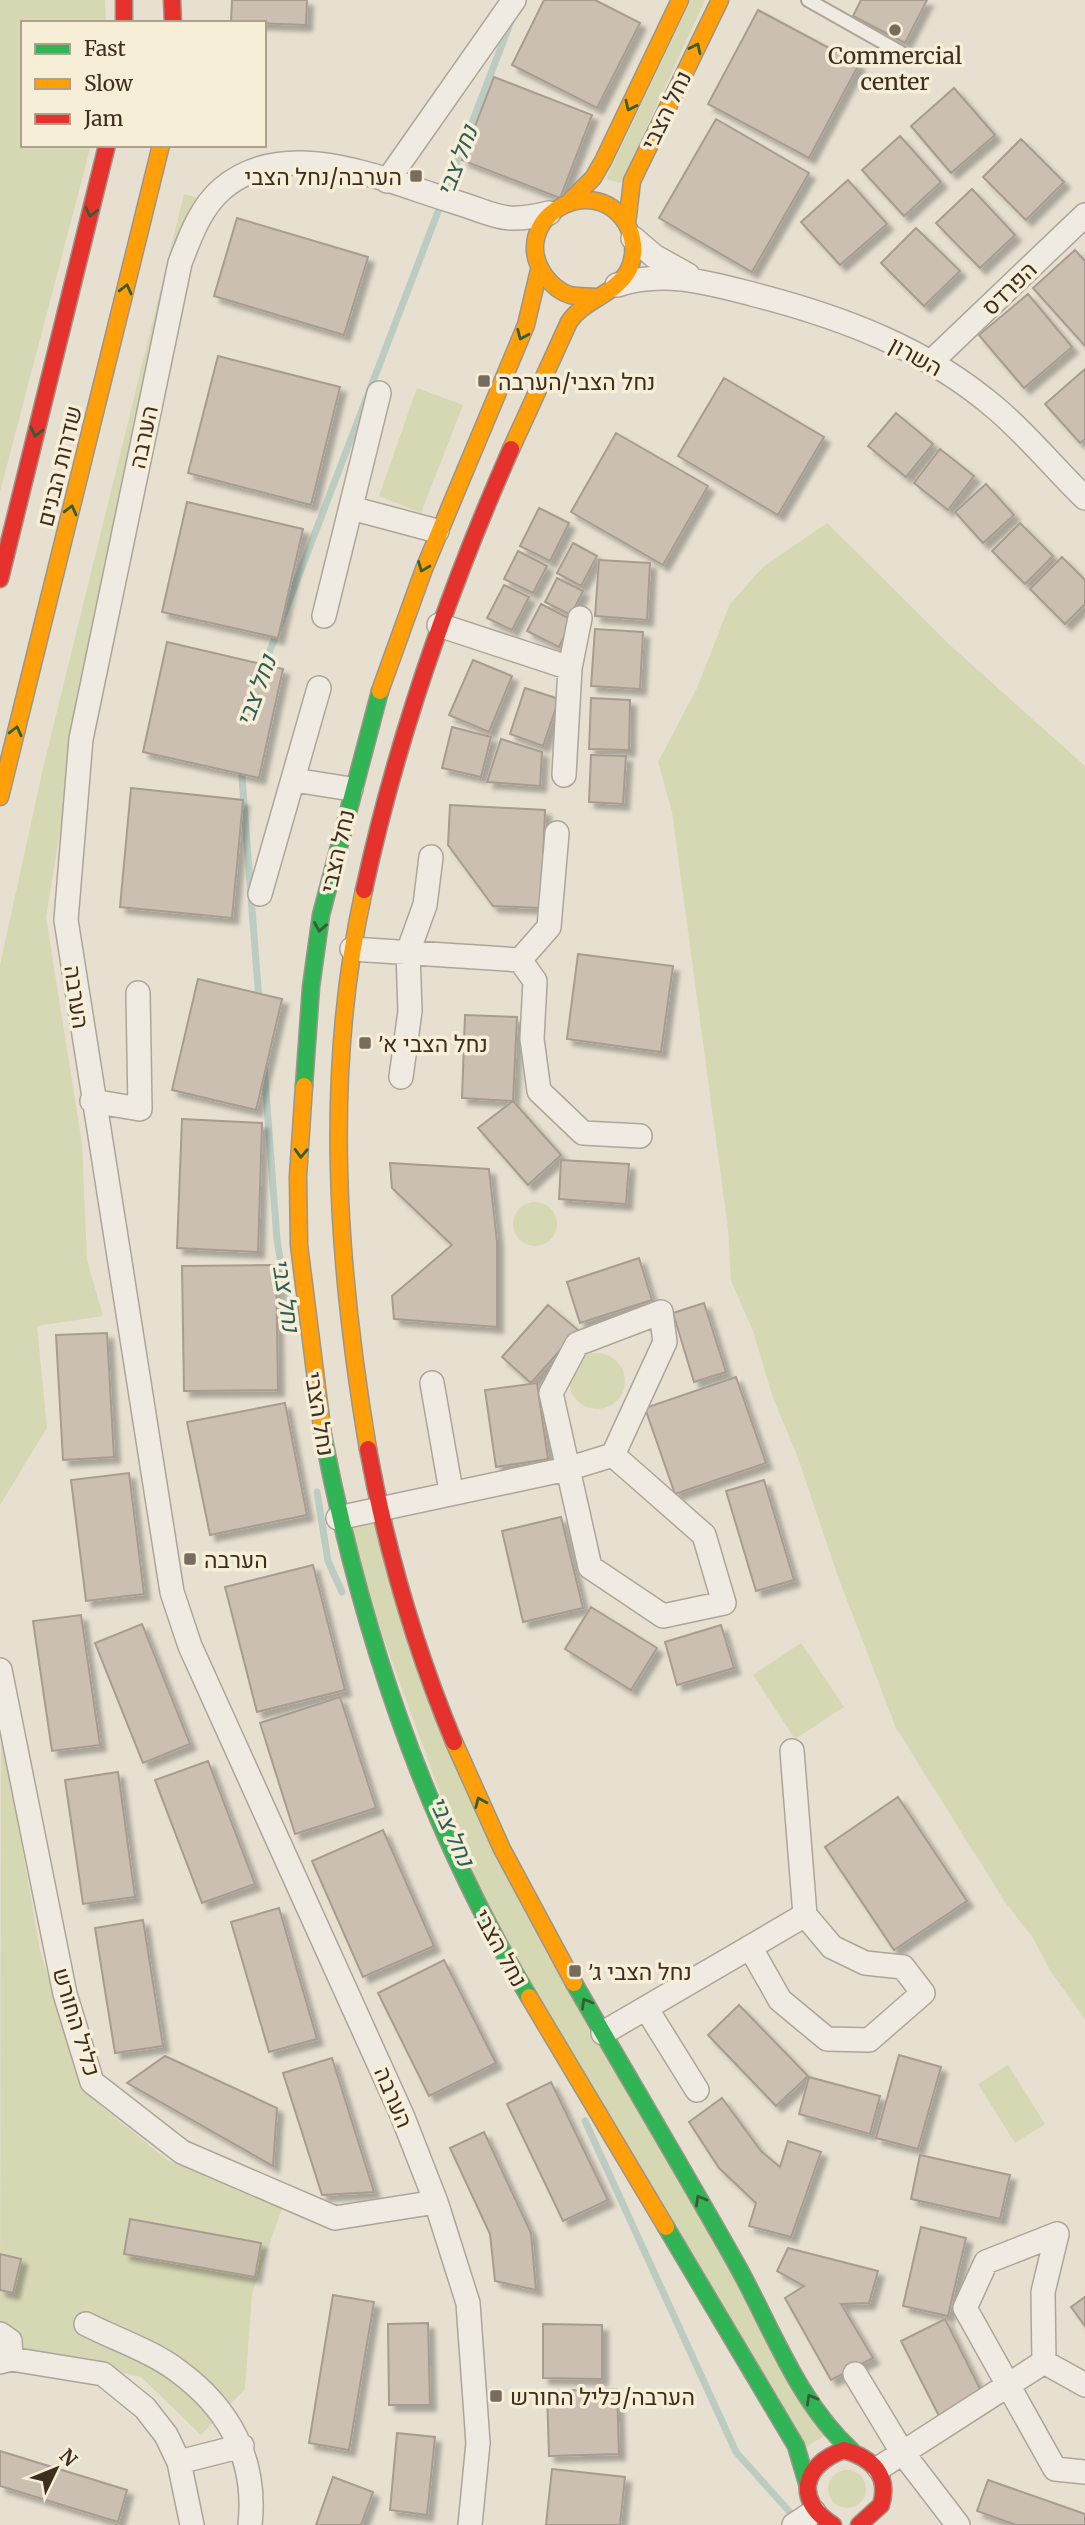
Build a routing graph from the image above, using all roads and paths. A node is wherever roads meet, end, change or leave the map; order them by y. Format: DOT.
graph roads {
  1 [pos="124,0"];
  2 [pos="172,0"];
  3 [pos="514,0"];
  4 [pos="680,0"];
  5 [pos="720,0"];
  6 [pos="815,2"];
  7 [pos="124,21"];
  8 [pos="173,21"];
  9 [pos="900,52"];
  10 [pos="107,147"];
  11 [pos="161,147"];
  12 [pos="387,181"];
  13 [pos="570,201"];
  14 [pos="472,207"];
  15 [pos="549,213"];
  16 [pos="1085,215"];
  17 [pos="630,231"];
  18 [pos="537,262"];
  19 [pos="707,282"];
  20 [pos="617,285"];
  21 [pos="597,297"];
  22 [pos="932,361"];
  23 [pos="379,393"];
  24 [pos="1081,488"];
  25 [pos="351,508"];
  26 [pos="437,531"];
  27 [pos="0,579"];
  28 [pos="324,616"];
  29 [pos="580,618"];
  30 [pos="439,625"];
  31 [pos="570,668"];
  32 [pos="319,688"];
  33 [pos="564,775"];
  34 [pos="294,780"];
  35 [pos="351,789"];
  36 [pos="0,797"];
  37 [pos="557,833"];
  38 [pos="431,857"];
  39 [pos="260,894"];
  40 [pos="352,949"];
  41 [pos="408,952"];
  42 [pos="520,960"];
  43 [pos="138,993"];
  44 [pos="401,1077"];
  45 [pos="92,1101"];
  46 [pos="640,1136"];
  47 [pos="432,1383"];
  48 [pos="614,1455"];
  49 [pos="567,1469"];
  50 [pos="451,1492"];
  51 [pos="382,1508"];
  52 [pos="338,1518"];
  53 [pos="0,1671"];
  54 [pos="792,1751"];
  55 [pos="804,1914"];
  56 [pos="750,1947"];
  57 [pos="646,2008"];
  58 [pos="603,2033"];
  59 [pos="697,2090"];
  60 [pos="436,2202"];
  61 [pos="86,2325"];
  62 [pos="0,2334"];
  63 [pos="6,2361"];
  64 [pos="1044,2362"];
  65 [pos="855,2374"];
  66 [pos="1007,2385"];
  67 [pos="1085,2385"];
  68 [pos="242,2446"];
  69 [pos="852,2451"];
  70 [pos="902,2452"];
  71 [pos="179,2462"];
  72 [pos="878,2469"];
  73 [pos="1085,2472"];
  74 [pos="807,2483"];
  75 [pos="881,2506"];
  76 [pos="827,2521"];
  77 [pos="887,2524"];
  78 [pos="192,2525"];
  79 [pos="250,2525"];
  80 [pos="470,2525"];
  81 [pos="794,2525"];
  82 [pos="859,2525"];
  83 [pos="958,2525"];
  1 -- 7 [label="street"];
  2 -- 8 [label="street"];
  3 -- 12 [label="street"];
  4 -- 13 [label="street, נחל הצבי, one-way"];
  17 -- 5 [label="street, נחל הצבי, one-way"];
  6 -- 9 [label="lane"];
  10 -- 27 [label="street, שדרות הבנים, one-way"];
  36 -- 11 [label="street, שדרות הבנים, one-way"];
  12 -- 14 [label="street, הערבה"];
  12 -- 45 [label="street, הערבה"];
  13 -- 15 [label="street"];
  13 -- 17 [label="street"];
  14 -- 15 [label="street, הערבה"];
  14 -- 18 [label="street, הערבה"];
  15 -- 18 [label="street"];
  16 -- 22 [label="street, הפרדס"];
  17 -- 19 [label="street, השרון"];
  17 -- 20 [label="street"];
  18 -- 21 [label="street"];
  18 -- 26 [label="street, נחל הצבי, one-way"];
  19 -- 20 [label="street, השרון"];
  19 -- 22 [label="street, השרון"];
  20 -- 21 [label="street"];
  21 -- 30 [label="street, נחל הצבי"];
  22 -- 24 [label="street, השרון"];
  23 -- 25 [label="street"];
  25 -- 26 [label="street"];
  25 -- 28 [label="street"];
  26 -- 35 [label="street, נחל הצבי, one-way"];
  29 -- 31 [label="street"];
  30 -- 31 [label="street"];
  30 -- 40 [label="street, נחל הצבי"];
  31 -- 33 [label="street"];
  32 -- 34 [label="street"];
  34 -- 35 [label="street"];
  34 -- 39 [label="street"];
  35 -- 52 [label="street, נחל הצבי, one-way"];
  37 -- 42 [label="street"];
  38 -- 41 [label="street"];
  40 -- 41 [label="street"];
  40 -- 51 [label="street, נחל הצבי"];
  41 -- 42 [label="street"];
  41 -- 44 [label="street"];
  42 -- 46 [label="street"];
  43 -- 45 [label="street"];
  45 -- 60 [label="street, הערבה"];
  47 -- 50 [label="street"];
  48 -- 49 [label="street"];
  48 -- 49 [label="street"];
  48 -- 49 [label="street"];
  49 -- 50 [label="street"];
  50 -- 51 [label="street"];
  51 -- 52 [label="street"];
  58 -- 51 [label="street, נחל הצבי, one-way"];
  52 -- 74 [label="street, נחל הצבי"];
  53 -- 60 [label="street, כליל החורש"];
  54 -- 55 [label="street"];
  55 -- 56 [label="street"];
  55 -- 56 [label="street"];
  56 -- 57 [label="street"];
  57 -- 58 [label="street"];
  57 -- 59 [label="street"];
  69 -- 58 [label="street, נחל הצבי, one-way"];
  60 -- 80 [label="street, הערבה"];
  61 -- 68 [label="street"];
  62 -- 63 [label="street"];
  63 -- 71 [label="street"];
  64 -- 66 [label="street"];
  64 -- 66 [label="street"];
  64 -- 67 [label="street"];
  65 -- 70 [label="street"];
  66 -- 70 [label="street"];
  66 -- 73 [label="street"];
  68 -- 71 [label="street"];
  68 -- 79 [label="street"];
  69 -- 72 [label="street, נחל הצבי"];
  69 -- 74 [label="street"];
  70 -- 72 [label="street"];
  70 -- 83 [label="street"];
  71 -- 78 [label="street"];
  72 -- 75 [label="street"];
  74 -- 76 [label="street, נחל הצבי"];
  75 -- 77 [label="street"];
  75 -- 82 [label="street"];
  76 -- 81 [label="street"];
}
